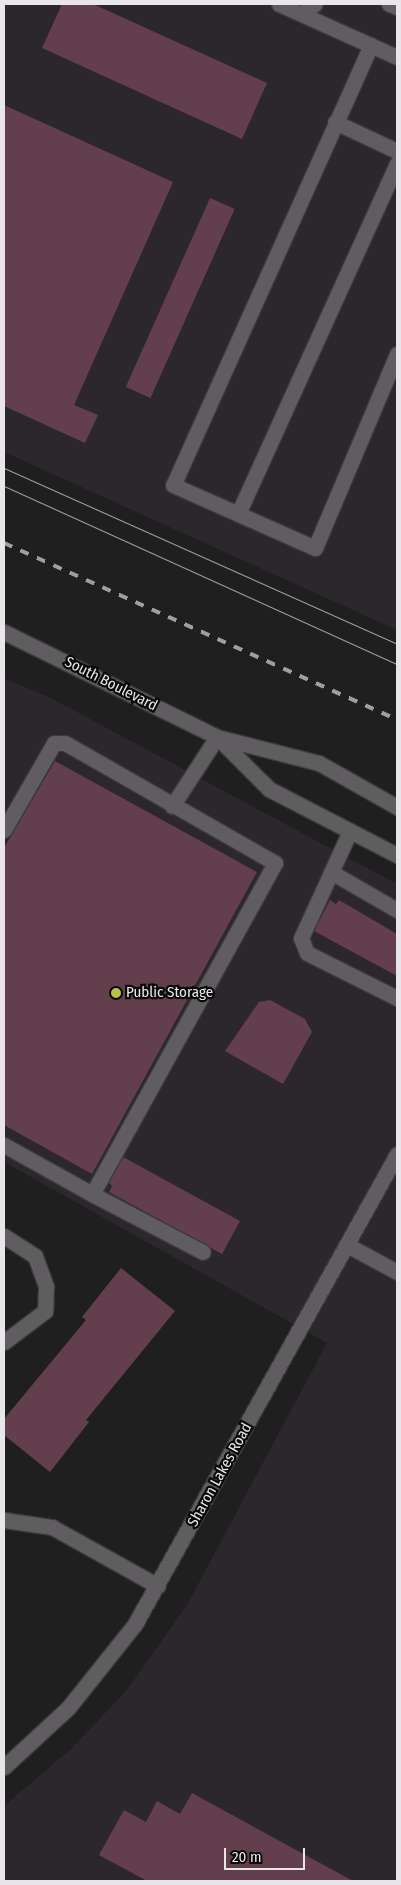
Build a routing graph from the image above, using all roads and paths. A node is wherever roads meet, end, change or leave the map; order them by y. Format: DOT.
graph roads {
  1 [pos="279,4"];
  2 [pos="314,4"];
  3 [pos="389,4"];
  4 [pos="397,7"];
  5 [pos="302,14"];
  6 [pos="371,45"];
  7 [pos="397,57"];
  8 [pos="336,122"];
  9 [pos="397,151"];
  10 [pos="397,163"];
  11 [pos="397,354"];
  12 [pos="238,514"];
  13 [pos="4,632"];
  14 [pos="217,737"];
  15 [pos="172,806"];
  16 [pos="397,807"];
  17 [pos="4,830"];
  18 [pos="350,831"];
  19 [pos="397,855"];
  20 [pos="331,872"];
  21 [pos="397,910"];
  22 [pos="397,998"];
  23 [pos="4,1145"];
  24 [pos="396,1159"];
  25 [pos="92,1194"];
  26 [pos="4,1236"];
  27 [pos="347,1245"];
  28 [pos="203,1252"];
  29 [pos="397,1272"];
  30 [pos="4,1342"];
  31 [pos="4,1520"];
  32 [pos="158,1586"];
  33 [pos="4,1767"];
  1 -- 5 [label="street"];
  2 -- 5 [label="street"];
  3 -- 4 [label="street"];
  5 -- 6 [label="street"];
  6 -- 7 [label="street"];
  6 -- 8 [label="street"];
  8 -- 9 [label="street"];
  8 -- 12 [label="street"];
  10 -- 12 [label="street"];
  11 -- 12 [label="street"];
  13 -- 14 [label="street, South Boulevard"];
  14 -- 15 [label="street"];
  14 -- 16 [label="street, South Boulevard"];
  14 -- 18 [label="street, South Boulevard"];
  15 -- 17 [label="street"];
  15 -- 25 [label="street"];
  18 -- 19 [label="street, South Boulevard"];
  18 -- 20 [label="street"];
  20 -- 21 [label="street"];
  20 -- 22 [label="street"];
  23 -- 25 [label="street"];
  24 -- 27 [label="street, Sharon Lakes Road"];
  25 -- 28 [label="street"];
  26 -- 30 [label="street"];
  27 -- 29 [label="street"];
  27 -- 32 [label="street, Sharon Lakes Road"];
  31 -- 32 [label="street"];
  32 -- 33 [label="street, Sharon Lakes Road"];
}
